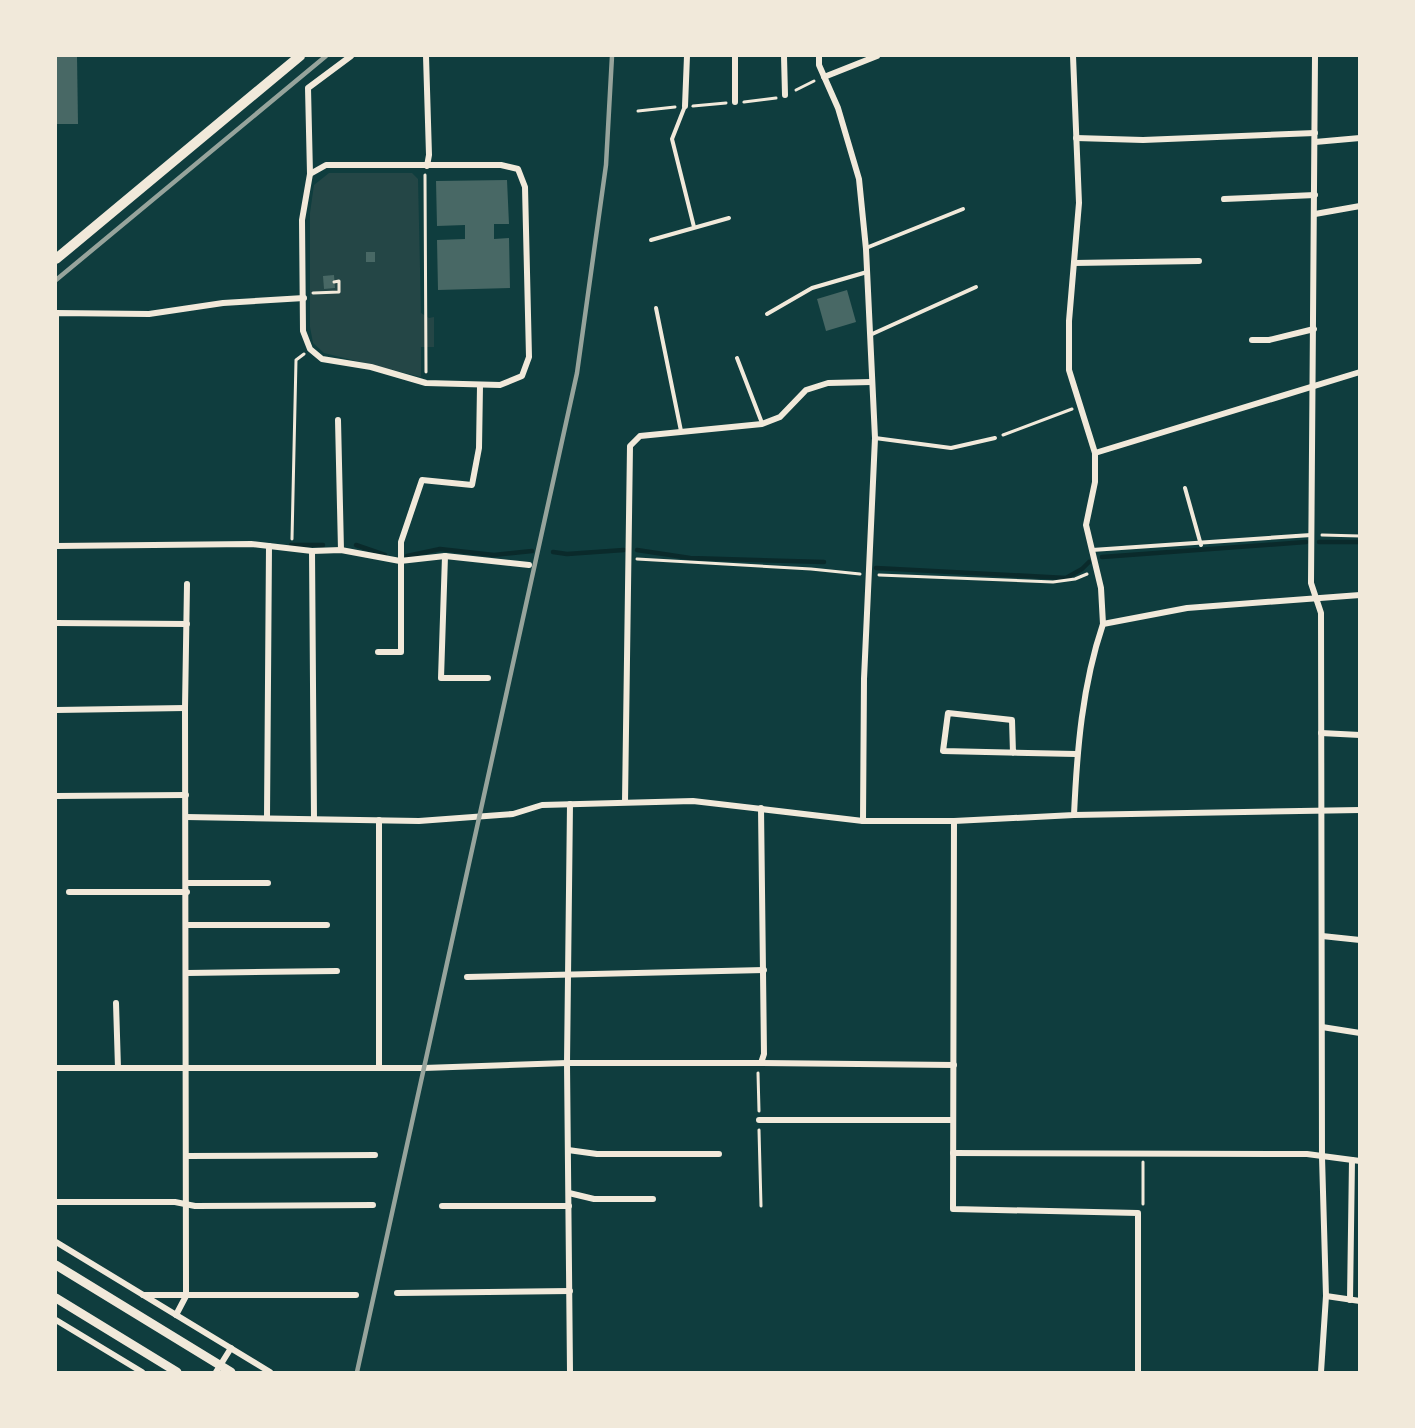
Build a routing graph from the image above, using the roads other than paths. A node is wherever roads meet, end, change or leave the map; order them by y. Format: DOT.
graph roads {
  1 [pos="300,56"];
  2 [pos="351,56"];
  3 [pos="426,56"];
  4 [pos="687,56"];
  5 [pos="735,56"];
  6 [pos="784,56"];
  7 [pos="819,56"];
  8 [pos="872,56"];
  9 [pos="1073,56"];
  10 [pos="1315,56"];
  11 [pos="824,76"];
  12 [pos="785,95"];
  13 [pos="735,102"];
  14 [pos="685,106"];
  15 [pos="1315,133"];
  16 [pos="1076,138"];
  17 [pos="1359,138"];
  18 [pos="1315,142"];
  19 [pos="427,166"];
  20 [pos="310,174"];
  21 [pos="1315,195"];
  22 [pos="1224,199"];
  23 [pos="1359,206"];
  24 [pos="963,209"];
  25 [pos="1315,214"];
  26 [pos="729,218"];
  27 [pos="694,227"];
  28 [pos="651,240"];
  29 [pos="866,249"];
  30 [pos="56,260"];
  31 [pos="1199,261"];
  32 [pos="1074,263"];
  33 [pos="867,272"];
  34 [pos="976,287"];
  35 [pos="304,298"];
  36 [pos="657,308"];
  37 [pos="766,314"];
  38 [pos="1314,329"];
  39 [pos="870,336"];
  40 [pos="1252,340"];
  41 [pos="737,358"];
  42 [pos="1359,372"];
  43 [pos="871,382"];
  44 [pos="56,383"];
  45 [pos="1314,385"];
  46 [pos="480,386"];
  47 [pos="56,419"];
  48 [pos="338,420"];
  49 [pos="762,424"];
  50 [pos="681,431"];
  51 [pos="875,438"];
  52 [pos="995,438"];
  53 [pos="1095,453"];
  54 [pos="1185,488"];
  55 [pos="1311,535"];
  56 [pos="1201,544"];
  57 [pos="56,546"];
  58 [pos="269,546"];
  59 [pos="340,550"];
  60 [pos="1091,550"];
  61 [pos="312,551"];
  62 [pos="445,556"];
  63 [pos="400,561"];
  64 [pos="529,565"];
  65 [pos="187,584"];
  66 [pos="1359,595"];
  67 [pos="1316,599"];
  68 [pos="56,623"];
  69 [pos="187,624"];
  70 [pos="1103,624"];
  71 [pos="378,652"];
  72 [pos="488,678"];
  73 [pos="185,708"];
  74 [pos="56,710"];
  75 [pos="1321,733"];
  76 [pos="1359,735"];
  77 [pos="1013,753"];
  78 [pos="1077,754"];
  79 [pos="186,795"];
  80 [pos="56,796"];
  81 [pos="625,802"];
  82 [pos="570,804"];
  83 [pos="761,808"];
  84 [pos="1322,809"];
  85 [pos="1359,810"];
  86 [pos="1074,815"];
  87 [pos="186,817"];
  88 [pos="267,817"];
  89 [pos="314,818"];
  90 [pos="379,820"];
  91 [pos="863,820"];
  92 [pos="954,821"];
  93 [pos="268,883"];
  94 [pos="186,884"];
  95 [pos="69,892"];
  96 [pos="186,892"];
  97 [pos="187,925"];
  98 [pos="327,925"];
  99 [pos="1322,936"];
  100 [pos="1359,940"];
  101 [pos="764,969"];
  102 [pos="337,971"];
  103 [pos="187,973"];
  104 [pos="568,973"];
  105 [pos="467,976"];
  106 [pos="116,1004"];
  107 [pos="1322,1027"];
  108 [pos="1359,1033"];
  109 [pos="567,1063"];
  110 [pos="761,1063"];
  111 [pos="954,1065"];
  112 [pos="56,1068"];
  113 [pos="118,1068"];
  114 [pos="186,1068"];
  115 [pos="380,1068"];
  116 [pos="759,1120"];
  117 [pos="953,1120"];
  118 [pos="568,1150"];
  119 [pos="953,1153"];
  120 [pos="718,1154"];
  121 [pos="375,1155"];
  122 [pos="187,1156"];
  123 [pos="1322,1157"];
  124 [pos="1352,1161"];
  125 [pos="1359,1161"];
  126 [pos="569,1193"];
  127 [pos="653,1199"];
  128 [pos="56,1202"];
  129 [pos="186,1204"];
  130 [pos="373,1205"];
  131 [pos="442,1206"];
  132 [pos="569,1206"];
  133 [pos="56,1242"];
  134 [pos="56,1265"];
  135 [pos="570,1291"];
  136 [pos="397,1293"];
  137 [pos="142,1294"];
  138 [pos="356,1295"];
  139 [pos="186,1296"];
  140 [pos="1326,1296"];
  141 [pos="56,1298"];
  142 [pos="1350,1300"];
  143 [pos="1359,1300"];
  144 [pos="176,1315"];
  145 [pos="57,1323"];
  146 [pos="231,1348"];
  147 [pos="142,1372"];
  148 [pos="177,1372"];
  149 [pos="216,1372"];
  150 [pos="231,1372"];
  151 [pos="270,1372"];
  152 [pos="570,1372"];
  153 [pos="1138,1372"];
  154 [pos="1321,1372"];
  1 -- 30 [label="main road"];
  2 -- 20 [label="street"];
  3 -- 19 [label="street"];
  4 -- 14 [label="street"];
  5 -- 13 [label="street"];
  6 -- 12 [label="street"];
  7 -- 11 [label="street"];
  8 -- 11 [label="street"];
  9 -- 16 [label="street"];
  10 -- 15 [label="street"];
  11 -- 29 [label="street"];
  14 -- 27 [label="lane"];
  15 -- 16 [label="street"];
  15 -- 18 [label="street"];
  16 -- 32 [label="street"];
  17 -- 18 [label="street"];
  18 -- 21 [label="street"];
  19 -- 20 [label="street"];
  19 -- 46 [label="street"];
  20 -- 35 [label="street"];
  21 -- 22 [label="street"];
  21 -- 25 [label="street"];
  23 -- 25 [label="street"];
  24 -- 29 [label="lane"];
  25 -- 38 [label="street"];
  26 -- 27 [label="lane"];
  27 -- 28 [label="lane"];
  29 -- 33 [label="street"];
  31 -- 32 [label="street"];
  32 -- 53 [label="street"];
  33 -- 37 [label="lane"];
  33 -- 39 [label="street"];
  34 -- 39 [label="lane"];
  35 -- 44 [label="street"];
  35 -- 46 [label="street"];
  36 -- 50 [label="lane"];
  38 -- 40 [label="street"];
  38 -- 45 [label="street"];
  39 -- 43 [label="street"];
  41 -- 49 [label="lane"];
  42 -- 45 [label="street"];
  43 -- 49 [label="street"];
  43 -- 51 [label="street"];
  44 -- 47 [label="street"];
  45 -- 53 [label="street"];
  45 -- 55 [label="street"];
  46 -- 63 [label="street"];
  47 -- 57 [label="street"];
  48 -- 59 [label="street"];
  49 -- 50 [label="street"];
  50 -- 81 [label="street"];
  51 -- 52 [label="lane"];
  51 -- 91 [label="street"];
  53 -- 60 [label="street"];
  54 -- 56 [label="lane"];
  55 -- 56 [label="lane"];
  55 -- 67 [label="street"];
  56 -- 60 [label="lane"];
  57 -- 58 [label="street"];
  58 -- 61 [label="street"];
  58 -- 88 [label="street"];
  59 -- 61 [label="street"];
  59 -- 63 [label="street"];
  60 -- 70 [label="street"];
  61 -- 89 [label="street"];
  62 -- 63 [label="street"];
  62 -- 64 [label="street"];
  62 -- 72 [label="street"];
  63 -- 71 [label="street"];
  65 -- 69 [label="street"];
  66 -- 67 [label="street"];
  67 -- 70 [label="street"];
  67 -- 75 [label="street"];
  68 -- 69 [label="street"];
  69 -- 73 [label="street"];
  70 -- 78 [label="street"];
  73 -- 74 [label="street"];
  73 -- 79 [label="street"];
  75 -- 76 [label="street"];
  75 -- 84 [label="street"];
  77 -- 77 [label="street"];
  77 -- 78 [label="street"];
  78 -- 86 [label="street"];
  79 -- 80 [label="street"];
  79 -- 87 [label="street"];
  81 -- 82 [label="street"];
  81 -- 83 [label="street"];
  82 -- 90 [label="street"];
  82 -- 104 [label="street"];
  83 -- 91 [label="street"];
  83 -- 101 [label="street"];
  84 -- 85 [label="street"];
  84 -- 86 [label="street"];
  84 -- 99 [label="street"];
  86 -- 92 [label="street"];
  87 -- 88 [label="street"];
  87 -- 94 [label="street"];
  88 -- 89 [label="street"];
  89 -- 90 [label="street"];
  90 -- 115 [label="street"];
  91 -- 92 [label="street"];
  92 -- 111 [label="street"];
  93 -- 94 [label="street"];
  94 -- 96 [label="street"];
  95 -- 96 [label="street"];
  96 -- 97 [label="street"];
  97 -- 98 [label="street"];
  97 -- 103 [label="street"];
  99 -- 100 [label="street"];
  99 -- 107 [label="street"];
  101 -- 104 [label="street"];
  101 -- 110 [label="street"];
  102 -- 103 [label="street"];
  103 -- 114 [label="street"];
  104 -- 105 [label="street"];
  104 -- 109 [label="street"];
  106 -- 113 [label="street"];
  107 -- 108 [label="street"];
  107 -- 123 [label="street"];
  109 -- 110 [label="street"];
  109 -- 115 [label="street"];
  109 -- 118 [label="street"];
  110 -- 111 [label="street"];
  111 -- 117 [label="street"];
  112 -- 113 [label="street"];
  113 -- 114 [label="street"];
  114 -- 115 [label="street"];
  114 -- 122 [label="street"];
  116 -- 117 [label="street"];
  117 -- 119 [label="street"];
  118 -- 120 [label="street"];
  118 -- 126 [label="street"];
  119 -- 123 [label="street"];
  119 -- 153 [label="street"];
  121 -- 122 [label="street"];
  122 -- 129 [label="street"];
  123 -- 124 [label="street"];
  123 -- 140 [label="street"];
  124 -- 125 [label="street"];
  124 -- 142 [label="street"];
  126 -- 127 [label="street"];
  126 -- 132 [label="street"];
  128 -- 129 [label="street"];
  129 -- 130 [label="street"];
  129 -- 139 [label="street"];
  131 -- 132 [label="street"];
  132 -- 135 [label="street"];
  133 -- 137 [label="street"];
  134 -- 150 [label="street"];
  135 -- 136 [label="street"];
  135 -- 152 [label="street"];
  137 -- 139 [label="street"];
  137 -- 144 [label="street"];
  138 -- 139 [label="street"];
  139 -- 144 [label="street"];
  140 -- 142 [label="street"];
  140 -- 154 [label="street"];
  141 -- 148 [label="street"];
  142 -- 143 [label="street"];
  144 -- 146 [label="street"];
  145 -- 147 [label="street"];
  146 -- 149 [label="street"];
  146 -- 151 [label="street"];
}
